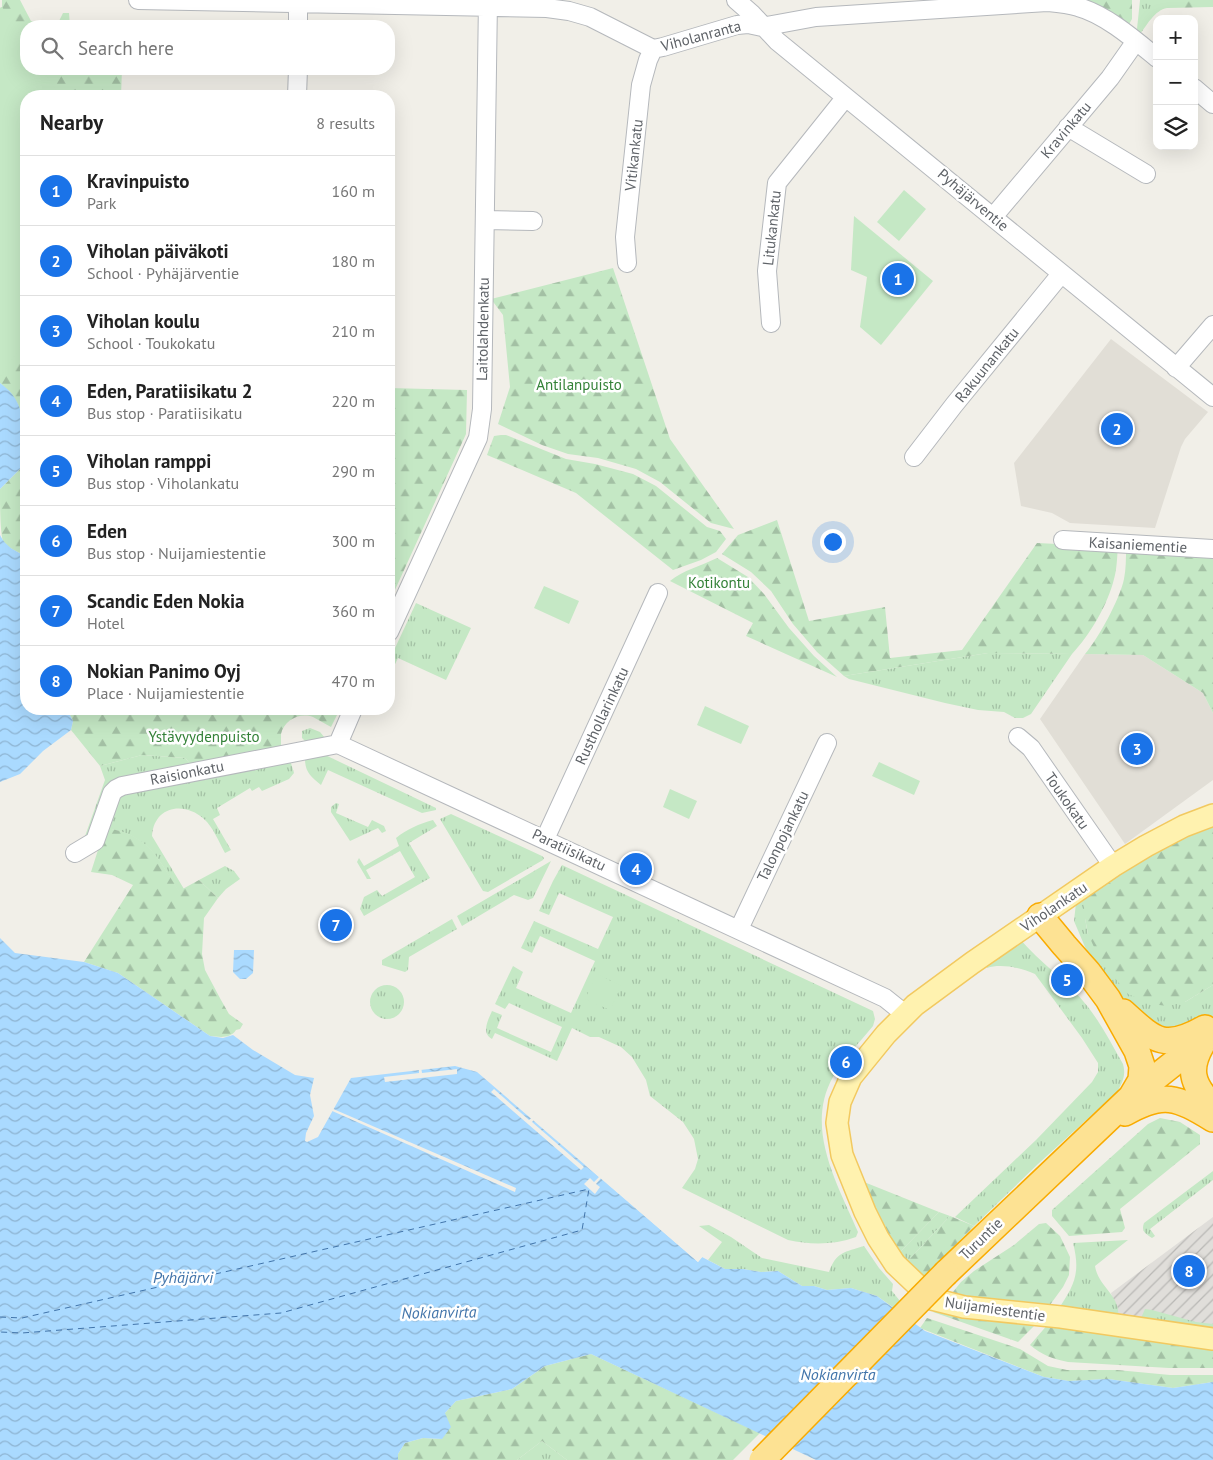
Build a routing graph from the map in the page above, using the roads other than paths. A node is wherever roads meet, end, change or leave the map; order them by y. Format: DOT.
graph roads {
  1 [pos="138,0"];
  2 [pos="736,0"];
  3 [pos="298,3"];
  4 [pos="488,3"];
  5 [pos="298,20"];
  6 [pos="762,27"];
  7 [pos="1136,42"];
  8 [pos="653,49"];
  9 [pos="1153,55"];
  10 [pos="298,75"];
  11 [pos="297,90"];
  12 [pos="1198,91"];
  13 [pos="846,98"];
  14 [pos="1213,104"];
  15 [pos="1068,127"];
  16 [pos="1146,174"];
  17 [pos="993,217"];
  18 [pos="485,220"];
  19 [pos="532,221"];
  20 [pos="627,263"];
  21 [pos="1061,274"];
  22 [pos="771,323"];
  23 [pos="1213,325"];
  24 [pos="1176,368"];
  25 [pos="1213,397"];
  26 [pos="914,457"];
  27 [pos="1062,540"];
  28 [pos="1213,549"];
  29 [pos="658,593"];
  30 [pos="395,619"];
  31 [pos="350,715"];
  32 [pos="1018,737"];
  33 [pos="827,743"];
  34 [pos="338,744"];
  35 [pos="1213,815"];
  36 [pos="545,840"];
  37 [pos="75,853"];
  38 [pos="1113,866"];
  39 [pos="1047,911"];
  40 [pos="739,929"];
  41 [pos="1108,999"];
  42 [pos="905,1014"];
  43 [pos="1211,1031"];
  44 [pos="1131,1097"];
  45 [pos="1213,1106"];
  46 [pos="1213,1119"];
  47 [pos="1093,1132"];
  48 [pos="1213,1339"];
  49 [pos="762,1460"];
  1 -- 3 [label="street, Viholanranta"];
  2 -- 6 [label="street, Pyhäjärventie"];
  3 -- 4 [label="street, Viholanranta"];
  3 -- 5 [label="street"];
  4 -- 8 [label="street, Viholanranta"];
  4 -- 18 [label="street, Laitolahdenkatu"];
  6 -- 7 [label="street, Viholanranta"];
  6 -- 8 [label="street, Viholanranta"];
  6 -- 13 [label="street, Pyhäjärventie"];
  7 -- 9 [label="street, Viholanranta"];
  7 -- 15 [label="street, Kravinkatu"];
  8 -- 20 [label="street, Vitikankatu"];
  10 -- 11 [label="street"];
  12 -- 14 [label="street"];
  13 -- 17 [label="street, Pyhäjärventie"];
  13 -- 22 [label="street, Litukankatu"];
  15 -- 16 [label="street"];
  15 -- 17 [label="street, Kravinkatu"];
  17 -- 21 [label="street, Pyhäjärventie"];
  18 -- 19 [label="street"];
  18 -- 30 [label="street, Laitolahdenkatu"];
  21 -- 24 [label="street, Pyhäjärventie"];
  21 -- 26 [label="street, Rakuunankatu"];
  23 -- 24 [label="street"];
  24 -- 25 [label="street, Pyhäjärventie"];
  27 -- 28 [label="street, Kaisaniementie"];
  29 -- 36 [label="street, Rusthollarinkatu"];
  31 -- 34 [label="street"];
  32 -- 38 [label="street, Toukokatu"];
  33 -- 40 [label="street, Talonpojankatu"];
  34 -- 36 [label="street, Paratiisikatu"];
  34 -- 37 [label="street, Raisionkatu"];
  35 -- 38 [label="main road, Viholankatu"];
  36 -- 40 [label="street, Paratiisikatu"];
  38 -- 39 [label="main road, Viholankatu"];
  39 -- 41 [label="highway"];
  39 -- 42 [label="main road, Viholankatu"];
  40 -- 42 [label="street, Paratiisikatu"];
  41 -- 43 [label="highway"];
  41 -- 44 [label="highway"];
  42 -- 48 [label="main road, Nuijamiestentie"];
  43 -- 44 [label="highway, Turuntie"];
  43 -- 45 [label="highway"];
  44 -- 47 [label="highway, Turuntie"];
  46 -- 47 [label="highway"];
  47 -- 49 [label="highway, Turuntie, bridge"];
}
